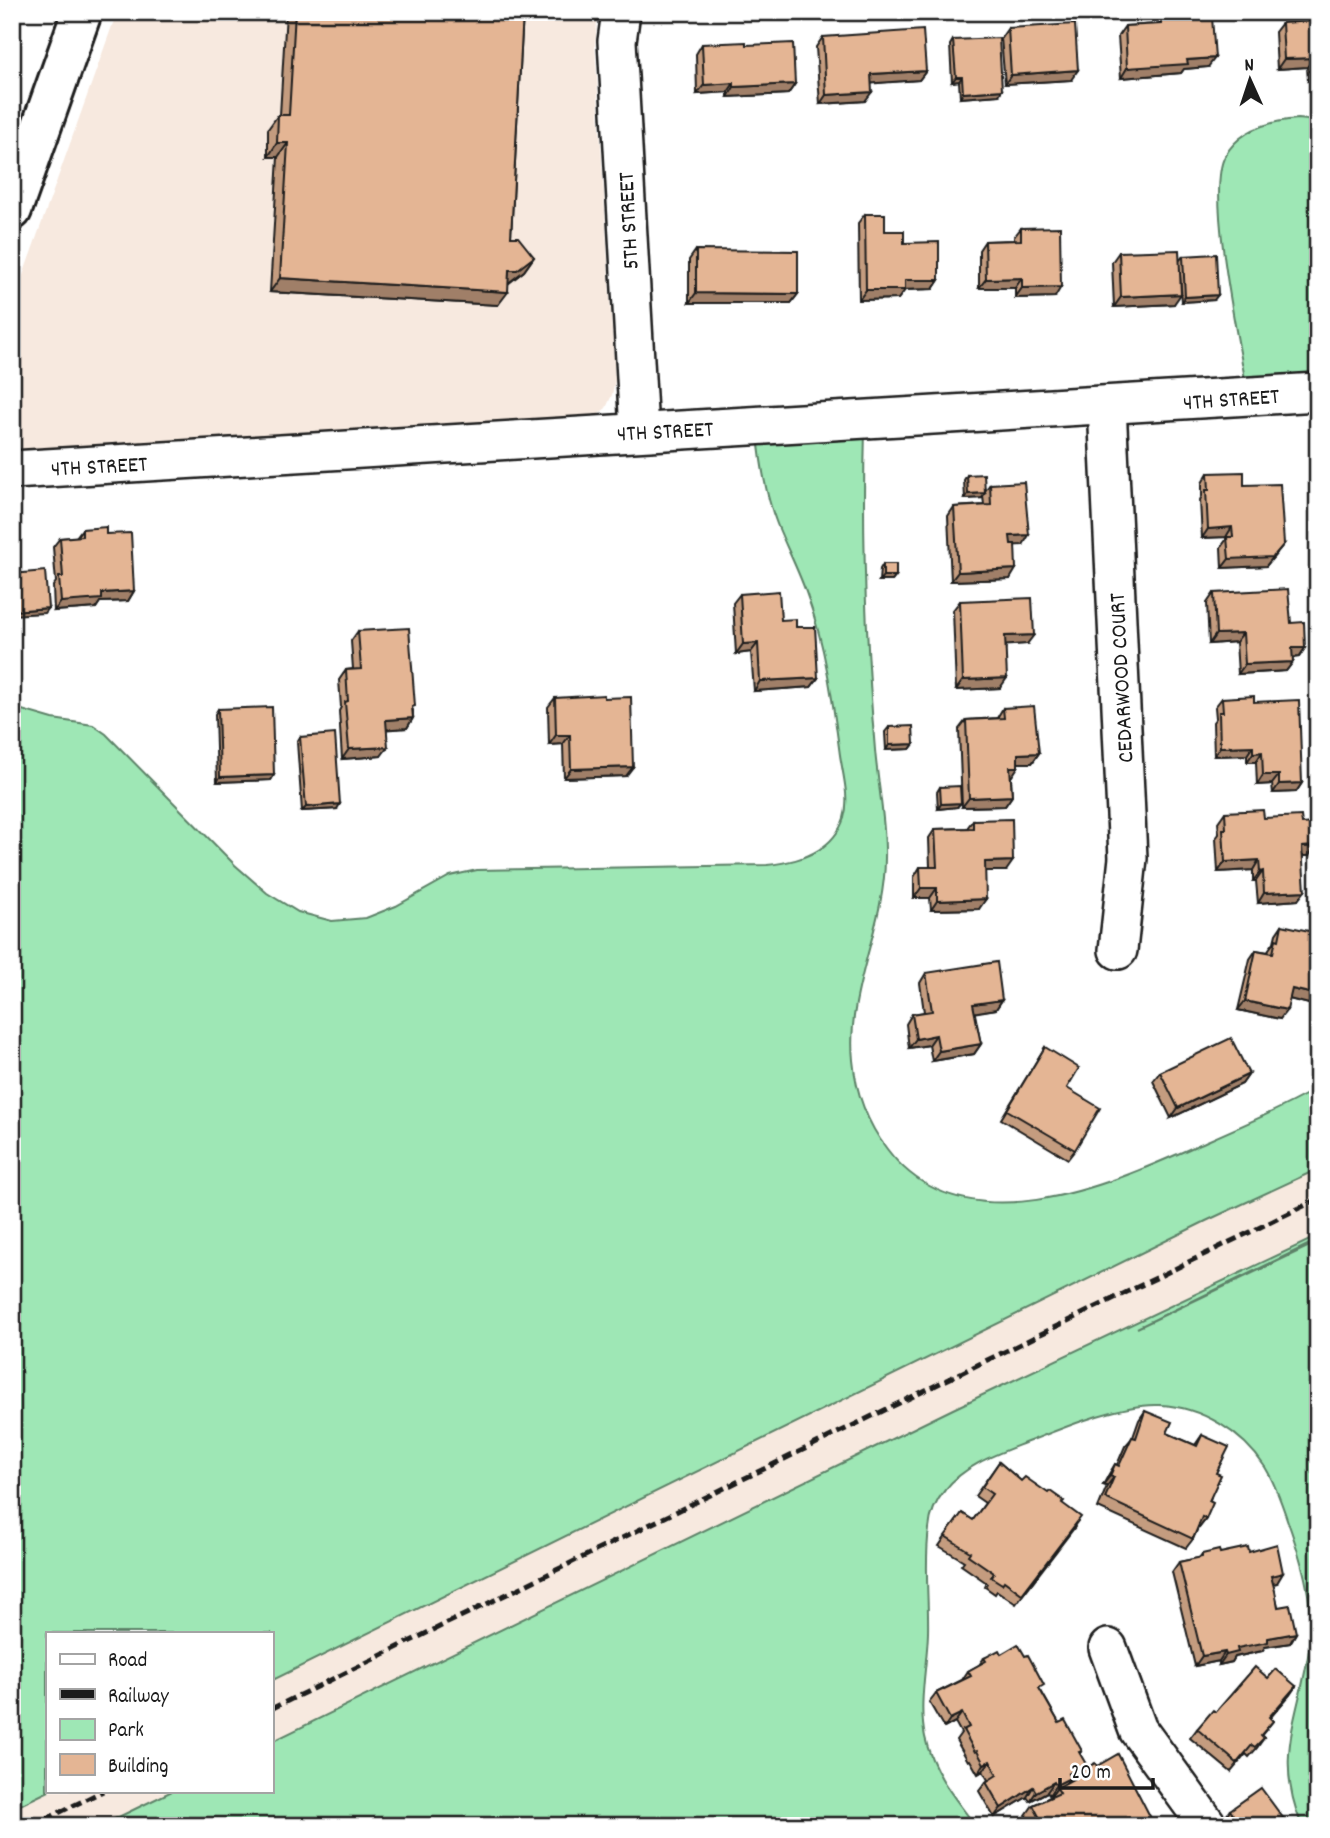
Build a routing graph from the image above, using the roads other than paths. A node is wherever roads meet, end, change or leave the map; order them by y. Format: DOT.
graph roads {
  1 [pos="82,12"];
  2 [pos="621,12"];
  3 [pos="12,210"];
  4 [pos="1318,392"];
  5 [pos="1107,405"];
  6 [pos="639,431"];
  7 [pos="12,470"];
  8 [pos="1118,950"];
  9 [pos="1108,1648"];
  10 [pos="1208,1826"];
  1 -- 3 [label="main road"];
  2 -- 6 [label="street, 5TH STREET"];
  4 -- 5 [label="street, 4TH STREET"];
  5 -- 6 [label="street, 4TH STREET"];
  5 -- 8 [label="street, CEDARWOOD COURT"];
  6 -- 7 [label="street, 4TH STREET"];
  9 -- 10 [label="street"];
}
